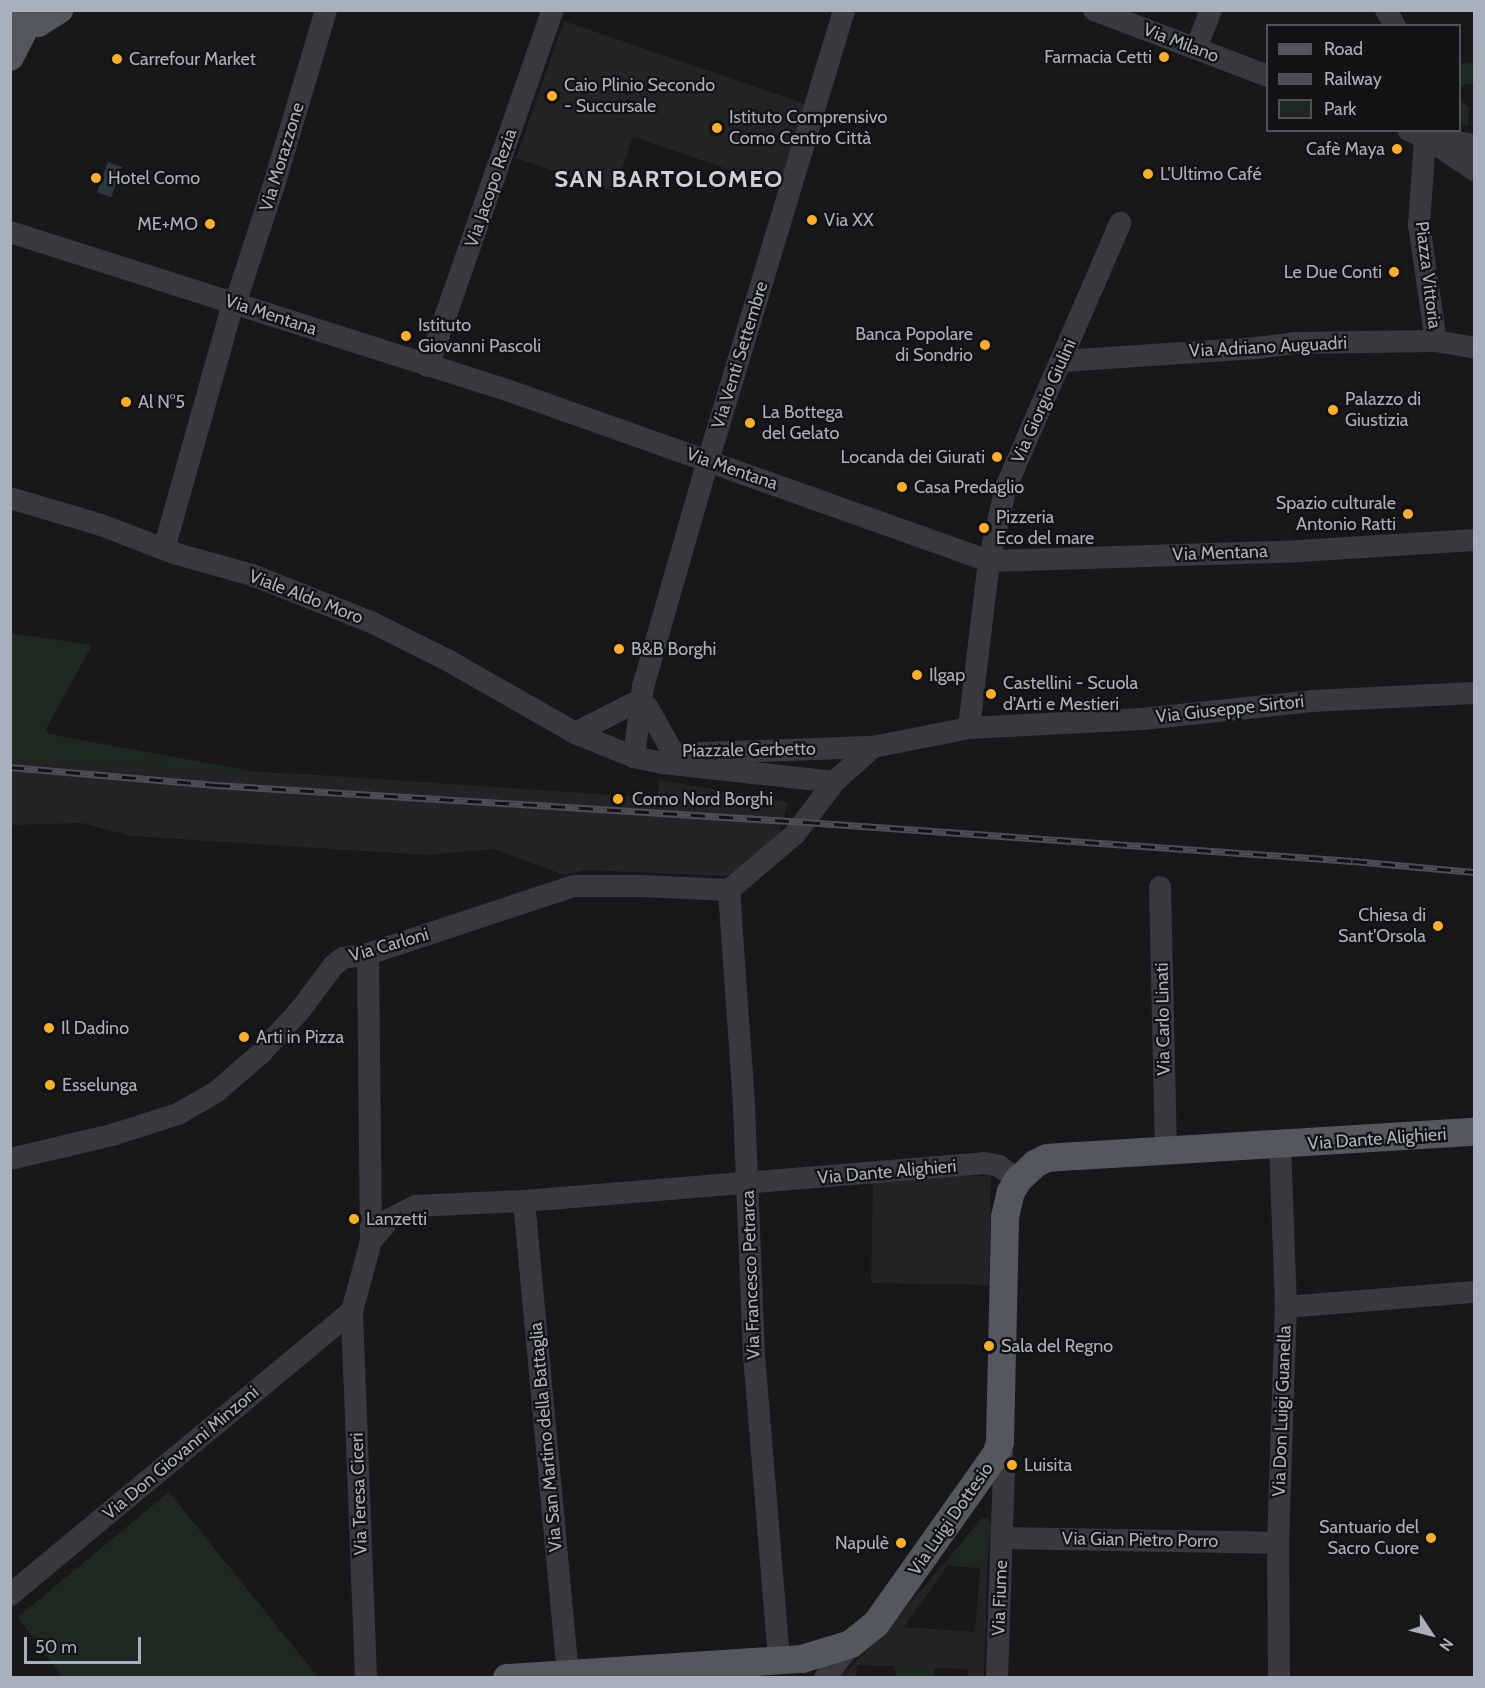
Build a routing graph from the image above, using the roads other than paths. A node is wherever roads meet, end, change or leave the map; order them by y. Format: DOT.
graph roads {
  1 [pos="59,10"];
  2 [pos="326,10"];
  3 [pos="553,10"];
  4 [pos="844,10"];
  5 [pos="1094,10"];
  6 [pos="1211,10"];
  7 [pos="1386,10"];
  8 [pos="19,21"];
  9 [pos="1394,24"];
  10 [pos="1196,48"];
  11 [pos="10,57"];
  12 [pos="1266,75"];
  13 [pos="1417,134"];
  14 [pos="1474,145"];
  15 [pos="1474,170"];
  16 [pos="1120,223"];
  17 [pos="10,232"];
  18 [pos="234,303"];
  19 [pos="1436,341"];
  20 [pos="1474,348"];
  21 [pos="1062,361"];
  22 [pos="428,366"];
  23 [pos="708,461"];
  24 [pos="14,500"];
  25 [pos="1474,540"];
  26 [pos="164,549"];
  27 [pos="989,561"];
  28 [pos="1474,693"];
  29 [pos="640,700"];
  30 [pos="969,728"];
  31 [pos="575,734"];
  32 [pos="873,747"];
  33 [pos="634,757"];
  34 [pos="834,782"];
  35 [pos="1160,888"];
  36 [pos="729,890"];
  37 [pos="368,954"];
  38 [pos="1474,1132"];
  39 [pos="1280,1145"];
  40 [pos="1166,1150"];
  41 [pos="10,1159"];
  42 [pos="1018,1180"];
  43 [pos="747,1183"];
  44 [pos="524,1201"];
  45 [pos="371,1241"];
  46 [pos="1474,1292"];
  47 [pos="1286,1307"];
  48 [pos="352,1311"];
  49 [pos="1000,1442"];
  50 [pos="974,1487"];
  51 [pos="1002,1529"];
  52 [pos="1278,1543"];
  53 [pos="10,1595"];
  54 [pos="851,1644"];
  55 [pos="794,1666"];
  56 [pos="568,1675"];
  57 [pos="366,1677"];
  58 [pos="507,1677"];
  59 [pos="825,1677"];
  60 [pos="997,1677"];
  61 [pos="1279,1677"];
  1 -- 8 [label="main road"];
  2 -- 18 [label="street, Via Morazzone"];
  3 -- 22 [label="street, Via Jacopo Rezia"];
  4 -- 23 [label="street, Via Venti Settembre"];
  5 -- 10 [label="street, Via Milano"];
  6 -- 10 [label="street"];
  7 -- 9 [label="street"];
  8 -- 11 [label="main road"];
  10 -- 12 [label="street, Via Milano"];
  13 -- 14 [label="street"];
  13 -- 15 [label="street"];
  13 -- 19 [label="street, Piazza Vittoria"];
  16 -- 21 [label="street, Via Giorgio Giulini"];
  17 -- 18 [label="street, Via Mentana"];
  18 -- 22 [label="street, Via Mentana"];
  18 -- 26 [label="street, Via Morazzone"];
  19 -- 20 [label="street, Via Adriano Auguadri"];
  19 -- 21 [label="street, Via Adriano Auguadri"];
  21 -- 27 [label="street, Via Giorgio Giulini"];
  22 -- 23 [label="street, Via Mentana"];
  23 -- 27 [label="street, Via Mentana"];
  23 -- 29 [label="street, Via Venti Settembre"];
  24 -- 26 [label="street, Viale Aldo Moro"];
  25 -- 27 [label="street, Via Mentana"];
  26 -- 31 [label="street, Viale Aldo Moro"];
  27 -- 30 [label="street, Via Giorgio Giulini"];
  28 -- 30 [label="street, Via Giuseppe Sirtori"];
  29 -- 31 [label="street"];
  29 -- 32 [label="street, Piazzale Gerbetto"];
  29 -- 33 [label="street"];
  30 -- 32 [label="street, Via Giuseppe Sirtori"];
  31 -- 33 [label="street, Piazzale Gerbetto"];
  32 -- 34 [label="street"];
  33 -- 34 [label="street, Piazzale Gerbetto"];
  34 -- 36 [label="street"];
  35 -- 40 [label="street, Via Carlo Linati"];
  36 -- 37 [label="street, Via Carloni"];
  36 -- 43 [label="street, Via Francesco Petrarca"];
  37 -- 41 [label="street, Via Carloni"];
  37 -- 45 [label="street"];
  38 -- 39 [label="main road, Via Dante Alighieri"];
  39 -- 40 [label="main road, Via Dante Alighieri"];
  39 -- 47 [label="street, Via Don Luigi Guanella"];
  40 -- 42 [label="main road, Via Dante Alighieri"];
  42 -- 43 [label="street, Via Dante Alighieri"];
  42 -- 49 [label="main road, Via Luigi Dottesio"];
  43 -- 44 [label="street, Via Dante Alighieri"];
  43 -- 55 [label="street, Via Francesco Petrarca"];
  44 -- 45 [label="street, Via Dante Alighieri"];
  44 -- 56 [label="street, Via San Martino della Battaglia"];
  45 -- 48 [label="street, Via Dante Alighieri"];
  46 -- 47 [label="street"];
  47 -- 52 [label="street, Via Don Luigi Guanella"];
  48 -- 53 [label="street, Via Don Giovanni Minzoni"];
  48 -- 57 [label="street, Via Teresa Ciceri"];
  49 -- 50 [label="main road, Via Luigi Dottesio"];
  49 -- 51 [label="street, Via Fiume"];
  50 -- 51 [label="street"];
  50 -- 54 [label="main road, Via Luigi Dottesio"];
  51 -- 52 [label="street, Via Gian Pietro Porro"];
  51 -- 60 [label="street, Via Fiume"];
  52 -- 61 [label="street, Via Don Luigi Guanella"];
  54 -- 55 [label="main road, Via Luigi Dottesio"];
  54 -- 59 [label="street"];
  55 -- 56 [label="main road, Via Luigi Dottesio"];
  56 -- 58 [label="main road, Via Luigi Dottesio"];
}
